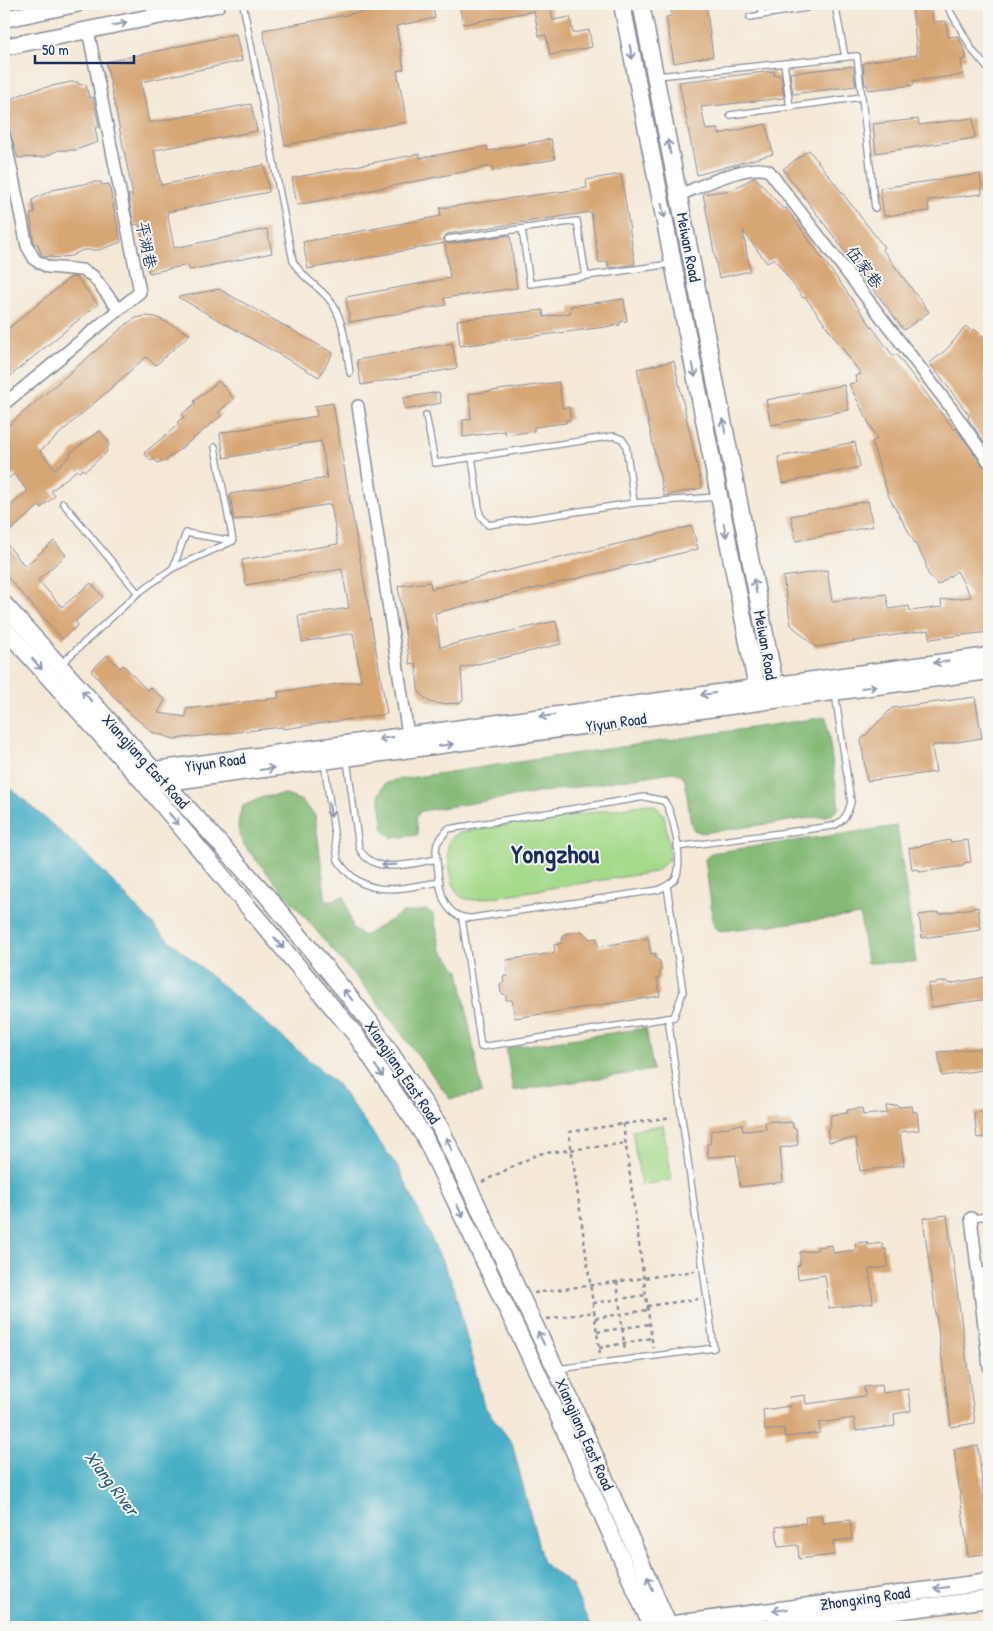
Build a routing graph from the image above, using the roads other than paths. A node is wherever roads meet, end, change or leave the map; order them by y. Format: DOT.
graph roads {
  1 [pos="76,4"];
  2 [pos="217,4"];
  3 [pos="243,4"];
  4 [pos="761,4"];
  5 [pos="835,4"];
  6 [pos="946,4"];
  7 [pos="621,5"];
  8 [pos="641,5"];
  9 [pos="806,8"];
  10 [pos="762,15"];
  11 [pos="750,17"];
  12 [pos="4,18"];
  13 [pos="88,30"];
  14 [pos="4,47"];
  15 [pos="845,57"];
  16 [pos="784,63"];
  17 [pos="989,70"];
  18 [pos="655,76"];
  19 [pos="862,97"];
  20 [pos="790,107"];
  21 [pos="730,115"];
  22 [pos="4,134"];
  23 [pos="679,195"];
  24 [pos="875,208"];
  25 [pos="522,229"];
  26 [pos="448,239"];
  27 [pos="673,264"];
  28 [pos="586,276"];
  29 [pos="118,309"];
  30 [pos="350,373"];
  31 [pos="4,404"];
  32 [pos="358,406"];
  33 [pos="426,414"];
  34 [pos="215,447"];
  35 [pos="472,458"];
  36 [pos="989,462"];
  37 [pos="719,497"];
  38 [pos="63,503"];
  39 [pos="634,503"];
  40 [pos="233,540"];
  41 [pos="173,568"];
  42 [pos="138,593"];
  43 [pos="4,604"];
  44 [pos="4,628"];
  45 [pos="989,656"];
  46 [pos="60,666"];
  47 [pos="989,671"];
  48 [pos="775,685"];
  49 [pos="757,688"];
  50 [pos="835,692"];
  51 [pos="769,701"];
  52 [pos="408,735"];
  53 [pos="347,758"];
  54 [pos="324,762"];
  55 [pos="155,770"];
  56 [pos="143,782"];
  57 [pos="167,783"];
  58 [pos="677,848"];
  59 [pos="437,859"];
  60 [pos="440,882"];
  61 [pos="667,886"];
  62 [pos="462,918"];
  63 [pos="668,1018"];
  64 [pos="989,1216"];
  65 [pos="971,1218"];
  66 [pos="983,1271"];
  67 [pos="987,1327"];
  68 [pos="989,1367"];
  69 [pos="556,1370"];
  70 [pos="989,1582"];
  71 [pos="989,1599"];
  72 [pos="661,1627"];
  73 [pos="772,1627"];
  1 -- 12 [label="street"];
  13 -- 2 [label="street, one-way"];
  3 -- 30 [label="lane"];
  4 -- 10 [label="lane"];
  5 -- 15 [label="lane"];
  6 -- 17 [label="lane"];
  7 -- 27 [label="street, Meiwan Road, one-way"];
  8 -- 18 [label="street, Meiwan Road"];
  9 -- 10 [label="lane"];
  10 -- 11 [label="lane"];
  13 -- 14 [label="street"];
  13 -- 29 [label="street, 平湖巷"];
  15 -- 16 [label="lane"];
  15 -- 19 [label="lane"];
  16 -- 18 [label="lane"];
  16 -- 20 [label="lane"];
  23 -- 18 [label="street, Meiwan Road, one-way"];
  19 -- 20 [label="lane"];
  19 -- 24 [label="lane"];
  20 -- 21 [label="lane"];
  22 -- 29 [label="street"];
  23 -- 36 [label="street, 伍家巷"];
  48 -- 23 [label="street, Meiwan Road, one-way"];
  25 -- 26 [label="lane"];
  25 -- 28 [label="lane"];
  25 -- 28 [label="lane"];
  27 -- 28 [label="lane"];
  27 -- 37 [label="street, Meiwan Road, one-way"];
  29 -- 31 [label="street, 平湖巷"];
  32 -- 52 [label="street"];
  33 -- 35 [label="lane"];
  34 -- 40 [label="lane"];
  35 -- 39 [label="lane"];
  35 -- 39 [label="lane"];
  37 -- 39 [label="lane"];
  37 -- 49 [label="street, Meiwan Road, one-way"];
  38 -- 42 [label="lane"];
  40 -- 41 [label="lane"];
  40 -- 41 [label="lane"];
  41 -- 42 [label="lane"];
  42 -- 46 [label="lane"];
  43 -- 46 [label="street, Xiangjiang East Road"];
  44 -- 56 [label="street, Xiangjiang East Road, one-way"];
  45 -- 48 [label="street, Yiyun Road, one-way"];
  55 -- 46 [label="street, Xiangjiang East Road, one-way"];
  50 -- 47 [label="street, Yiyun Road, one-way"];
  48 -- 49 [label="street, Yiyun Road"];
  48 -- 51 [label="street, Meiwan Road"];
  49 -- 51 [label="street, Meiwan Road"];
  49 -- 52 [label="street, Yiyun Road, one-way"];
  50 -- 51 [label="street, Yiyun Road"];
  50 -- 58 [label="lane"];
  53 -- 51 [label="street, Yiyun Road, one-way"];
  52 -- 55 [label="street, Yiyun Road, one-way"];
  53 -- 54 [label="street, Yiyun Road"];
  59 -- 53 [label="lane, one-way"];
  57 -- 54 [label="street, Yiyun Road, one-way"];
  54 -- 60 [label="lane, one-way"];
  55 -- 56 [label="street"];
  55 -- 57 [label="street, Xiangjiang East Road"];
  56 -- 57 [label="street, Yiyun Road"];
  56 -- 72 [label="street, Xiangjiang East Road, one-way"];
  69 -- 57 [label="street, Xiangjiang East Road, one-way"];
  58 -- 59 [label="lane"];
  58 -- 61 [label="lane"];
  59 -- 60 [label="lane"];
  60 -- 62 [label="lane"];
  61 -- 62 [label="lane"];
  61 -- 63 [label="lane"];
  62 -- 63 [label="lane"];
  63 -- 69 [label="lane"];
  64 -- 65 [label="lane"];
  65 -- 66 [label="street"];
  66 -- 67 [label="street"];
  67 -- 68 [label="street"];
  72 -- 69 [label="street, Xiangjiang East Road, one-way"];
  70 -- 72 [label="street, Zhongxing Road, one-way"];
  71 -- 73 [label="street, Zhongxing Road"];
}
